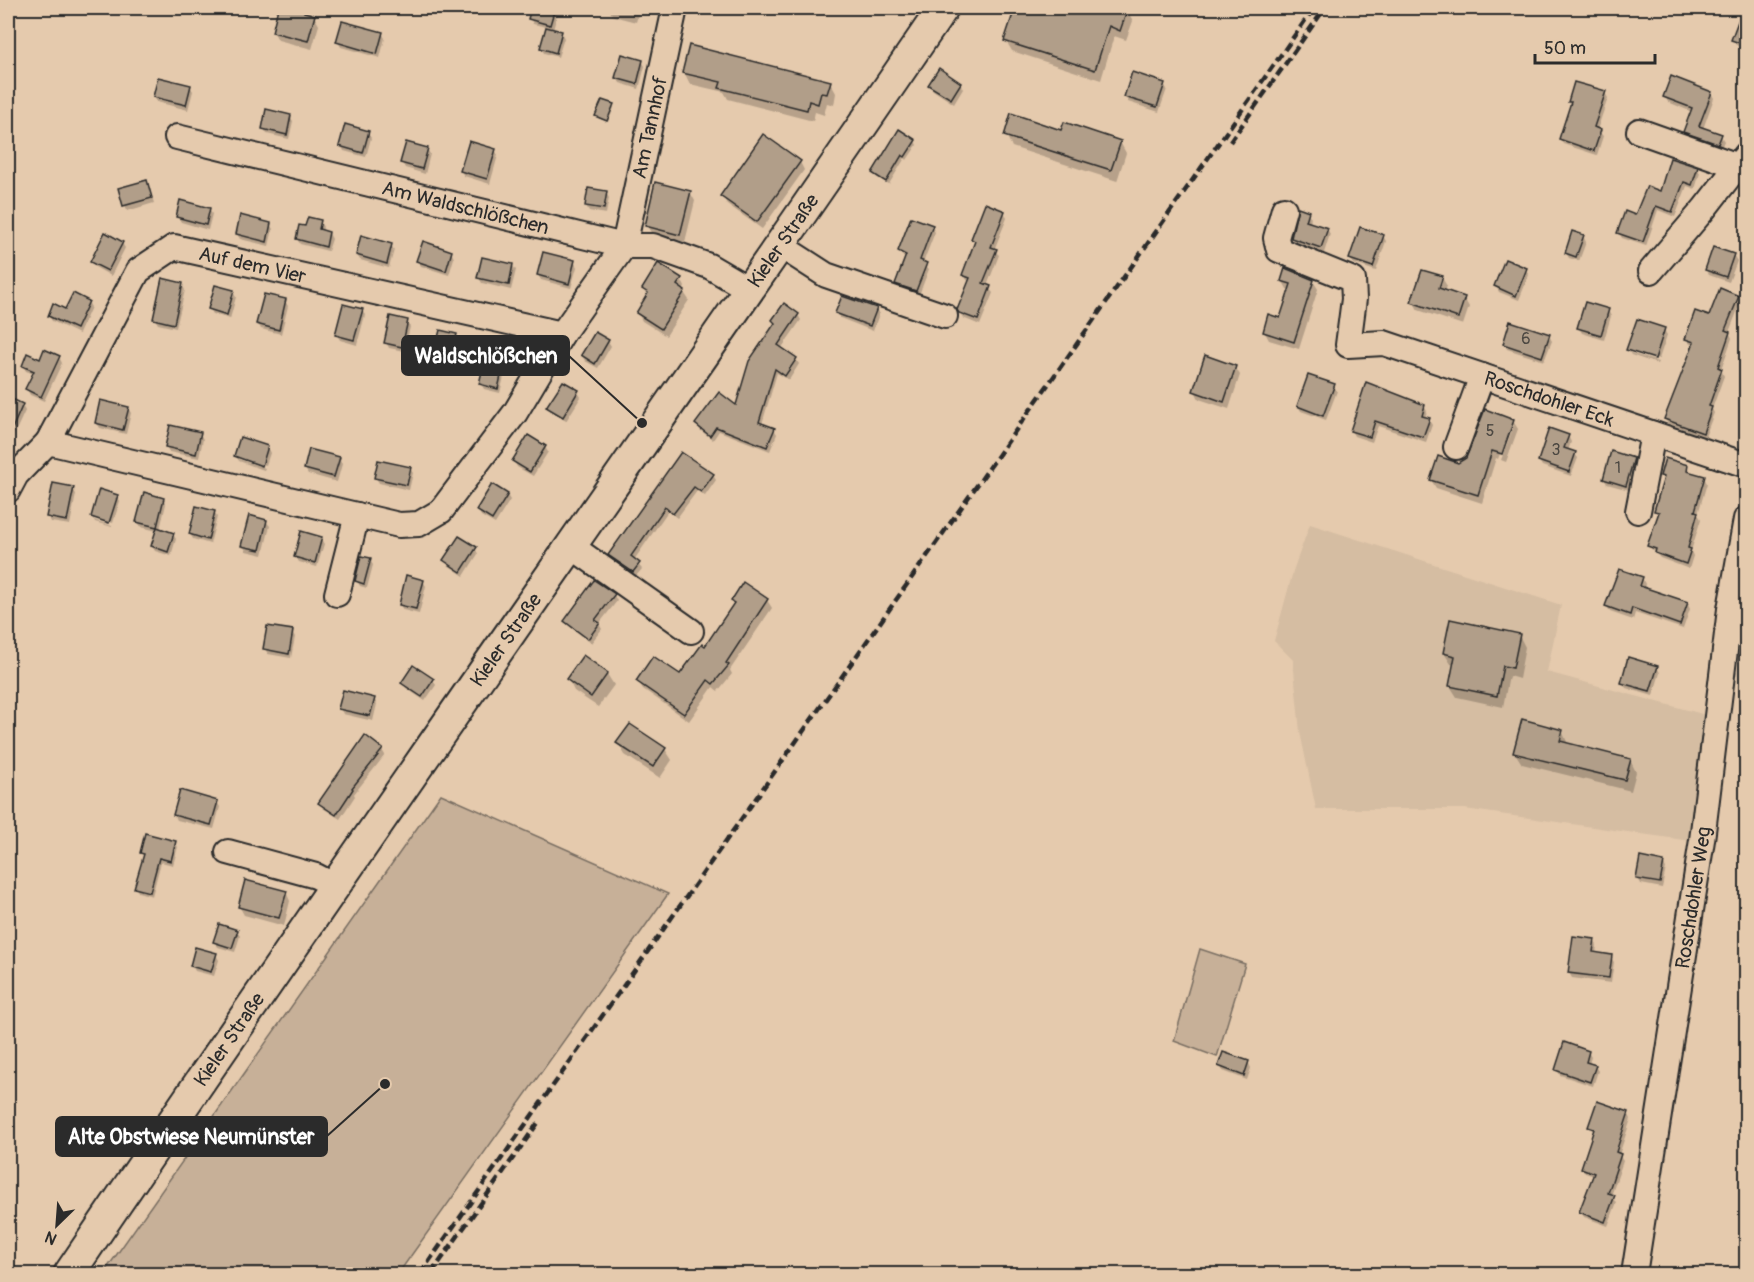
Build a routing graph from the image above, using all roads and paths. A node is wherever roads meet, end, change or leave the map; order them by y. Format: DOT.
graph roads {
  1 [pos="675,8"];
  2 [pos="943,8"];
  3 [pos="1639,130"];
  4 [pos="177,137"];
  5 [pos="1742,160"];
  6 [pos="1284,209"];
  7 [pos="624,246"];
  8 [pos="781,246"];
  9 [pos="1651,270"];
  10 [pos="750,290"];
  11 [pos="945,316"];
  12 [pos="562,334"];
  13 [pos="1482,376"];
  14 [pos="1653,434"];
  15 [pos="48,442"];
  16 [pos="1456,447"];
  17 [pos="1746,465"];
  18 [pos="8,490"];
  19 [pos="1638,511"];
  20 [pos="357,515"];
  21 [pos="1746,519"];
  22 [pos="571,546"];
  23 [pos="337,594"];
  24 [pos="691,631"];
  25 [pos="228,852"];
  26 [pos="335,886"];
  27 [pos="69,1275"];
  28 [pos="1635,1275"];
  1 -- 7 [label="street, Am Tannhof"];
  2 -- 8 [label="main road, Kieler Straße"];
  3 -- 5 [label="street"];
  4 -- 7 [label="street, Am Waldschlößchen"];
  5 -- 9 [label="street"];
  6 -- 13 [label="street, Roschdohler Eck"];
  7 -- 10 [label="street, Am Waldschlößchen"];
  7 -- 12 [label="street"];
  8 -- 10 [label="main road, Kieler Straße"];
  8 -- 11 [label="street"];
  10 -- 22 [label="main road, Kieler Straße"];
  12 -- 15 [label="street, Auf dem Vier"];
  12 -- 20 [label="street"];
  13 -- 14 [label="street, Roschdohler Eck"];
  13 -- 16 [label="street"];
  14 -- 17 [label="street, Roschdohler Eck"];
  14 -- 19 [label="street"];
  15 -- 18 [label="street, Auf dem Vier"];
  15 -- 20 [label="street"];
  20 -- 23 [label="street"];
  21 -- 28 [label="street, Roschdohler Weg"];
  22 -- 24 [label="street"];
  22 -- 26 [label="main road, Kieler Straße"];
  25 -- 26 [label="street"];
  26 -- 27 [label="main road, Kieler Straße"];
}
